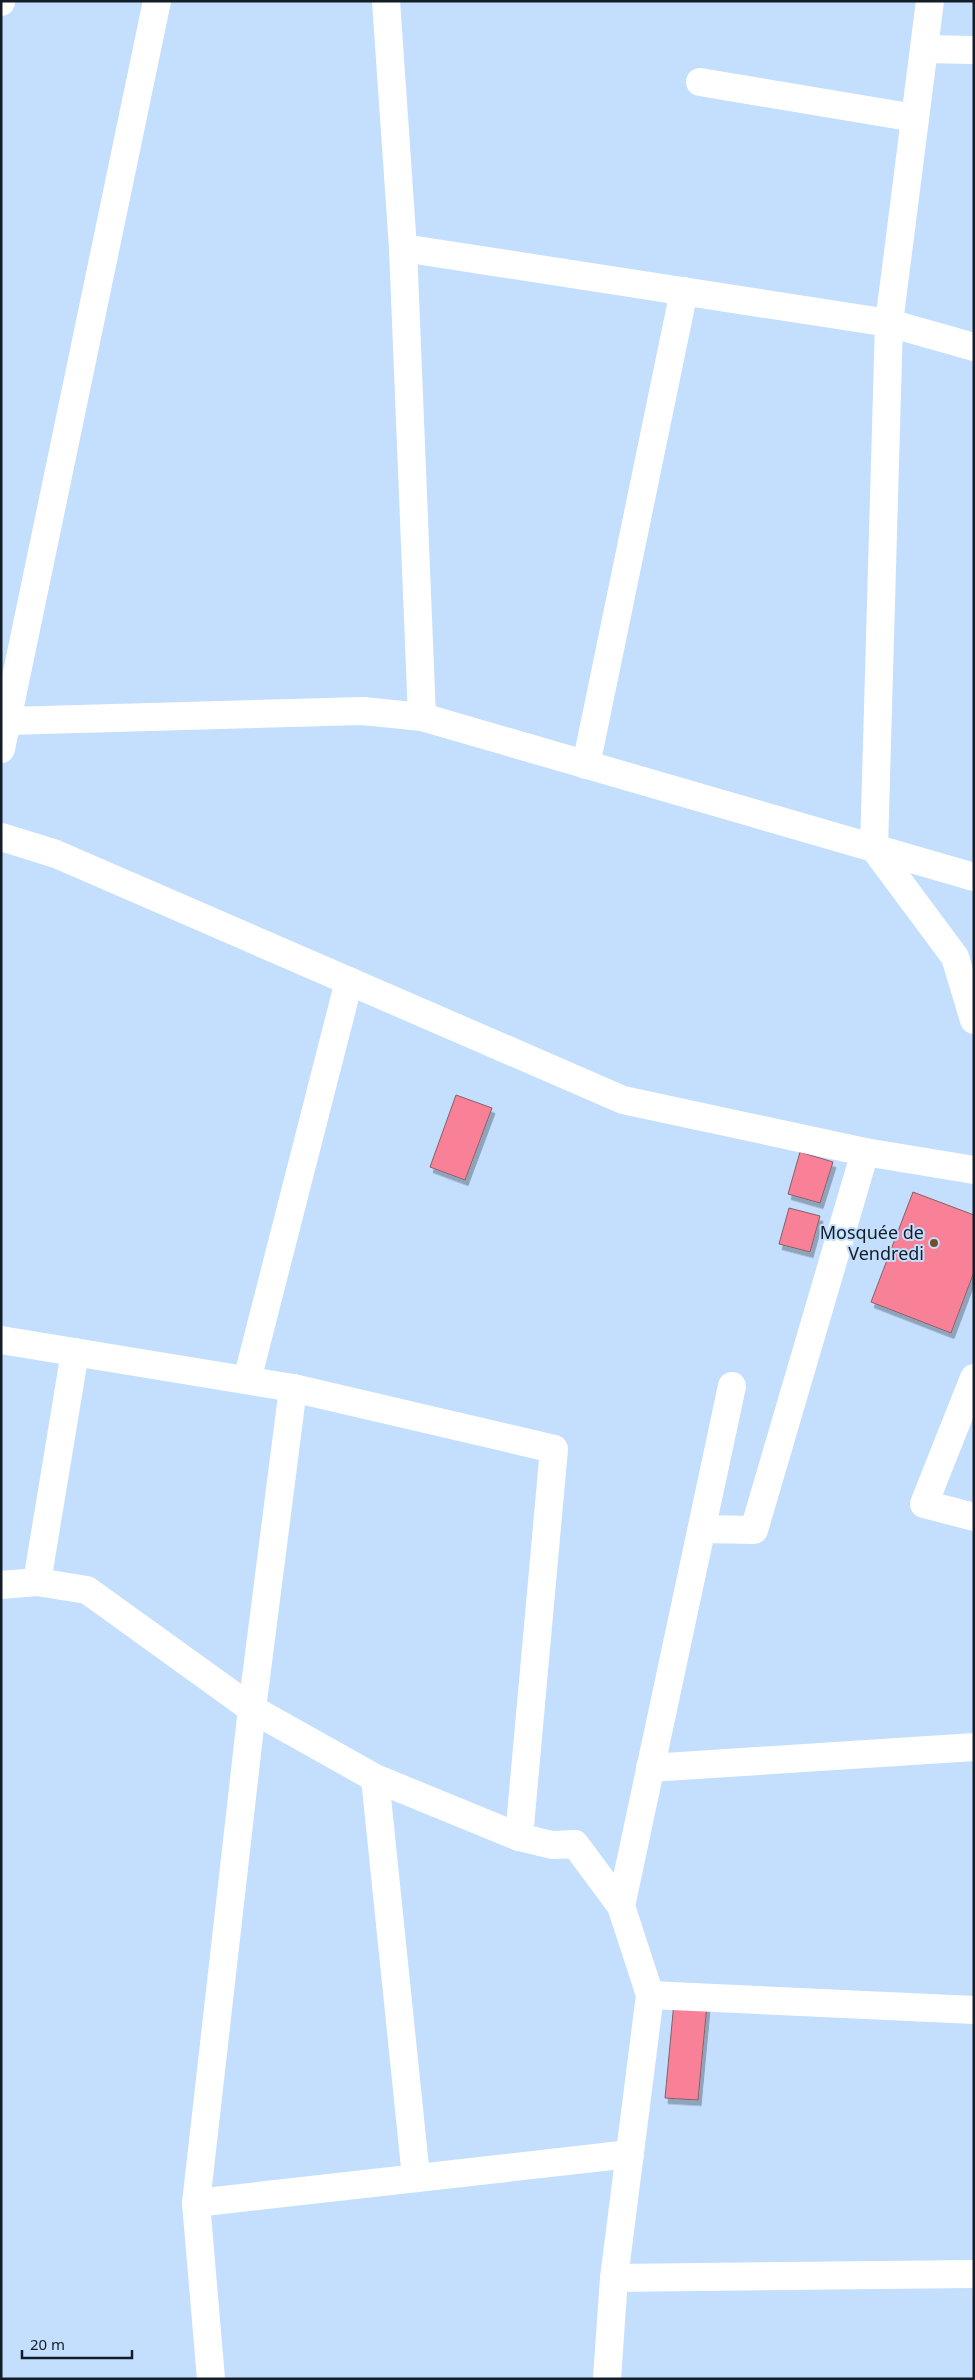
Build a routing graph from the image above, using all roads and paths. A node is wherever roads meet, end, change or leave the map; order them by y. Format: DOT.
graph roads {
  1 [pos="157,1"];
  2 [pos="386,1"];
  3 [pos="930,1"];
  4 [pos="924,49"];
  5 [pos="974,50"];
  6 [pos="700,82"];
  7 [pos="915,118"];
  8 [pos="403,248"];
  9 [pos="684,292"];
  10 [pos="889,323"];
  11 [pos="974,347"];
  12 [pos="422,717"];
  13 [pos="7,721"];
  14 [pos="1,749"];
  15 [pos="586,765"];
  16 [pos="1,837"];
  17 [pos="874,848"];
  18 [pos="974,877"];
  19 [pos="349,981"];
  20 [pos="974,1020"];
  21 [pos="865,1152"];
  22 [pos="974,1170"];
  23 [pos="1,1340"];
  24 [pos="75,1352"];
  25 [pos="974,1378"];
  26 [pos="247,1380"];
  27 [pos="732,1386"];
  28 [pos="293,1388"];
  29 [pos="974,1517"];
  30 [pos="702,1529"];
  31 [pos="37,1582"];
  32 [pos="1,1585"];
  33 [pos="252,1709"];
  34 [pos="974,1747"];
  35 [pos="650,1768"];
  36 [pos="375,1778"];
  37 [pos="518,1838"];
  38 [pos="621,1906"];
  39 [pos="650,1995"];
  40 [pos="974,2010"];
  41 [pos="630,2154"];
  42 [pos="416,2177"];
  43 [pos="196,2203"];
  44 [pos="974,2274"];
  45 [pos="614,2278"];
  46 [pos="212,2379"];
  47 [pos="607,2379"];
  1 -- 13 [label="street"];
  2 -- 8 [label="street"];
  3 -- 4 [label="street"];
  4 -- 5 [label="street"];
  4 -- 7 [label="street"];
  6 -- 7 [label="street"];
  7 -- 10 [label="street"];
  8 -- 9 [label="street"];
  8 -- 12 [label="street"];
  9 -- 10 [label="street"];
  9 -- 15 [label="street"];
  10 -- 11 [label="street"];
  10 -- 17 [label="street"];
  12 -- 13 [label="street"];
  12 -- 15 [label="street"];
  13 -- 14 [label="street"];
  15 -- 17 [label="street"];
  16 -- 19 [label="street"];
  17 -- 18 [label="street"];
  17 -- 20 [label="street"];
  19 -- 21 [label="street"];
  19 -- 26 [label="street"];
  21 -- 22 [label="street"];
  21 -- 30 [label="street"];
  23 -- 24 [label="street"];
  24 -- 26 [label="street"];
  24 -- 31 [label="street"];
  25 -- 29 [label="street"];
  26 -- 28 [label="street"];
  27 -- 30 [label="street"];
  28 -- 33 [label="street"];
  28 -- 37 [label="street"];
  30 -- 35 [label="street"];
  31 -- 32 [label="street"];
  31 -- 33 [label="street"];
  33 -- 36 [label="street"];
  33 -- 43 [label="street"];
  34 -- 35 [label="street"];
  35 -- 38 [label="street"];
  36 -- 37 [label="street"];
  36 -- 42 [label="street"];
  37 -- 38 [label="street"];
  38 -- 39 [label="street"];
  39 -- 40 [label="street"];
  39 -- 41 [label="street"];
  41 -- 42 [label="street"];
  41 -- 45 [label="street"];
  42 -- 43 [label="street"];
  43 -- 46 [label="street"];
  44 -- 45 [label="street"];
  45 -- 47 [label="street"];
}
